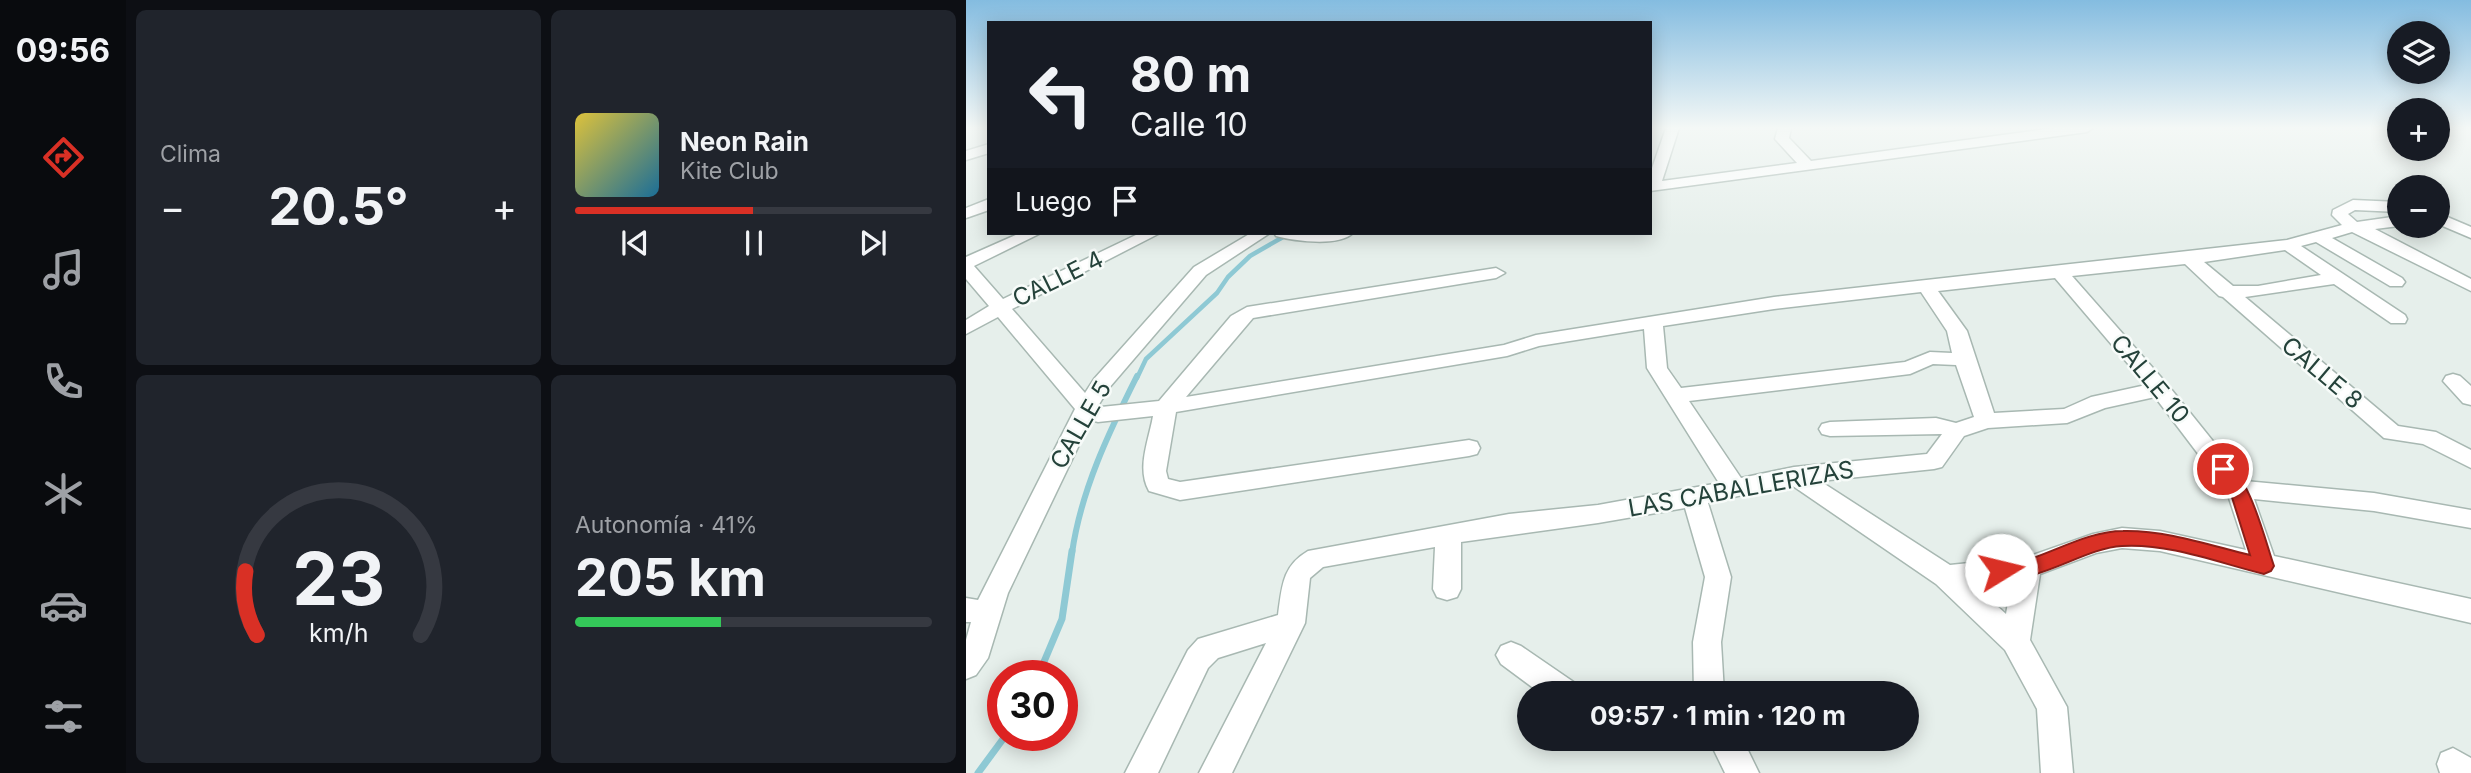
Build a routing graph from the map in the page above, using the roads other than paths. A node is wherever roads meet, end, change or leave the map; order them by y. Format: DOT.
graph roads {
  1 [pos="1660,164"];
  2 [pos="1822,164"];
  3 [pos="1808,166"];
  4 [pos="1652,187"];
  5 [pos="987,205"];
  6 [pos="2387,206"];
  7 [pos="966,213"];
  8 [pos="2450,216"];
  9 [pos="2471,217"];
  10 [pos="2450,221"];
  11 [pos="2387,223"];
  12 [pos="2353,227"];
  13 [pos="2471,233"];
  14 [pos="1029,235"];
  15 [pos="1148,235"];
  16 [pos="1259,235"];
  17 [pos="1290,235"];
  18 [pos="1329,235"];
  19 [pos="2319,237"];
  20 [pos="2288,246"];
  21 [pos="2188,257"];
  22 [pos="966,263"];
  23 [pos="966,268"];
  24 [pos="1496,273"];
  25 [pos="2060,273"];
  26 [pos="2338,278"];
  27 [pos="2396,282"];
  28 [pos="1925,285"];
  29 [pos="2471,286"];
  30 [pos="2225,292"];
  31 [pos="998,309"];
  32 [pos="2398,318"];
  33 [pos="1653,324"];
  34 [pos="966,328"];
  35 [pos="1964,359"];
  36 [pos="2453,381"];
  37 [pos="2161,390"];
  38 [pos="1673,396"];
  39 [pos="2471,398"];
  40 [pos="1166,407"];
  41 [pos="1086,408"];
  42 [pos="1986,421"];
  43 [pos="1830,429"];
  44 [pos="1956,431"];
  45 [pos="1469,448"];
  46 [pos="2471,460"];
  47 [pos="1794,475"];
  48 [pos="1735,488"];
  49 [pos="2238,489"];
  50 [pos="1694,497"];
  51 [pos="2471,519"];
  52 [pos="1448,535"];
  53 [pos="2264,566"];
  54 [pos="2028,568"];
  55 [pos="1946,576"];
  56 [pos="1447,589"];
  57 [pos="977,611"];
  58 [pos="2471,611"];
  59 [pos="1291,623"];
  60 [pos="2015,641"];
  61 [pos="1511,655"];
  62 [pos="966,666"];
  63 [pos="1547,681"];
  64 [pos="1709,681"];
  65 [pos="1731,751"];
  66 [pos="1141,773"];
  67 [pos="1215,773"];
  68 [pos="1743,773"];
  69 [pos="2057,773"];
  1 -- 4 [label="street"];
  2 -- 3 [label="street"];
  3 -- 4 [label="street"];
  5 -- 7 [label="street"];
  6 -- 12 [label="street"];
  8 -- 9 [label="street"];
  10 -- 13 [label="street"];
  11 -- 12 [label="street"];
  12 -- 19 [label="street"];
  12 -- 29 [label="street"];
  14 -- 22 [label="street"];
  15 -- 31 [label="street, CALLE 4"];
  16 -- 41 [label="street, CALLE 5"];
  17 -- 18 [label="street"];
  19 -- 20 [label="street"];
  19 -- 27 [label="street"];
  20 -- 21 [label="street"];
  20 -- 26 [label="street"];
  21 -- 25 [label="street"];
  21 -- 30 [label="street, CALLE 8"];
  23 -- 31 [label="street"];
  24 -- 40 [label="street"];
  25 -- 28 [label="street"];
  25 -- 37 [label="street, CALLE 10"];
  26 -- 30 [label="street"];
  26 -- 32 [label="street"];
  28 -- 33 [label="street"];
  28 -- 35 [label="street"];
  30 -- 46 [label="street, CALLE 8"];
  31 -- 34 [label="street, CALLE 4"];
  31 -- 41 [label="street"];
  33 -- 38 [label="street"];
  33 -- 40 [label="street"];
  35 -- 38 [label="street"];
  35 -- 42 [label="street"];
  36 -- 39 [label="street"];
  37 -- 42 [label="street"];
  37 -- 49 [label="street, CALLE 10"];
  38 -- 48 [label="street"];
  40 -- 41 [label="street"];
  40 -- 45 [label="street"];
  41 -- 57 [label="street, CALLE 5"];
  42 -- 44 [label="street"];
  43 -- 44 [label="street"];
  44 -- 47 [label="street, LAS CABALLERIZAS"];
  47 -- 48 [label="street, LAS CABALLERIZAS"];
  47 -- 55 [label="street"];
  48 -- 50 [label="street, LAS CABALLERIZAS"];
  49 -- 51 [label="street"];
  49 -- 53 [label="street, CALLE 10"];
  50 -- 52 [label="street, LAS CABALLERIZAS"];
  50 -- 64 [label="street"];
  52 -- 56 [label="street"];
  52 -- 59 [label="street, LAS CABALLERIZAS"];
  53 -- 54 [label="street"];
  53 -- 58 [label="street"];
  54 -- 55 [label="street"];
  54 -- 60 [label="street"];
  55 -- 60 [label="street"];
  57 -- 62 [label="street, CALLE 5"];
  59 -- 66 [label="street"];
  59 -- 67 [label="street"];
  60 -- 69 [label="street"];
  61 -- 63 [label="street"];
  65 -- 68 [label="street"];
}
